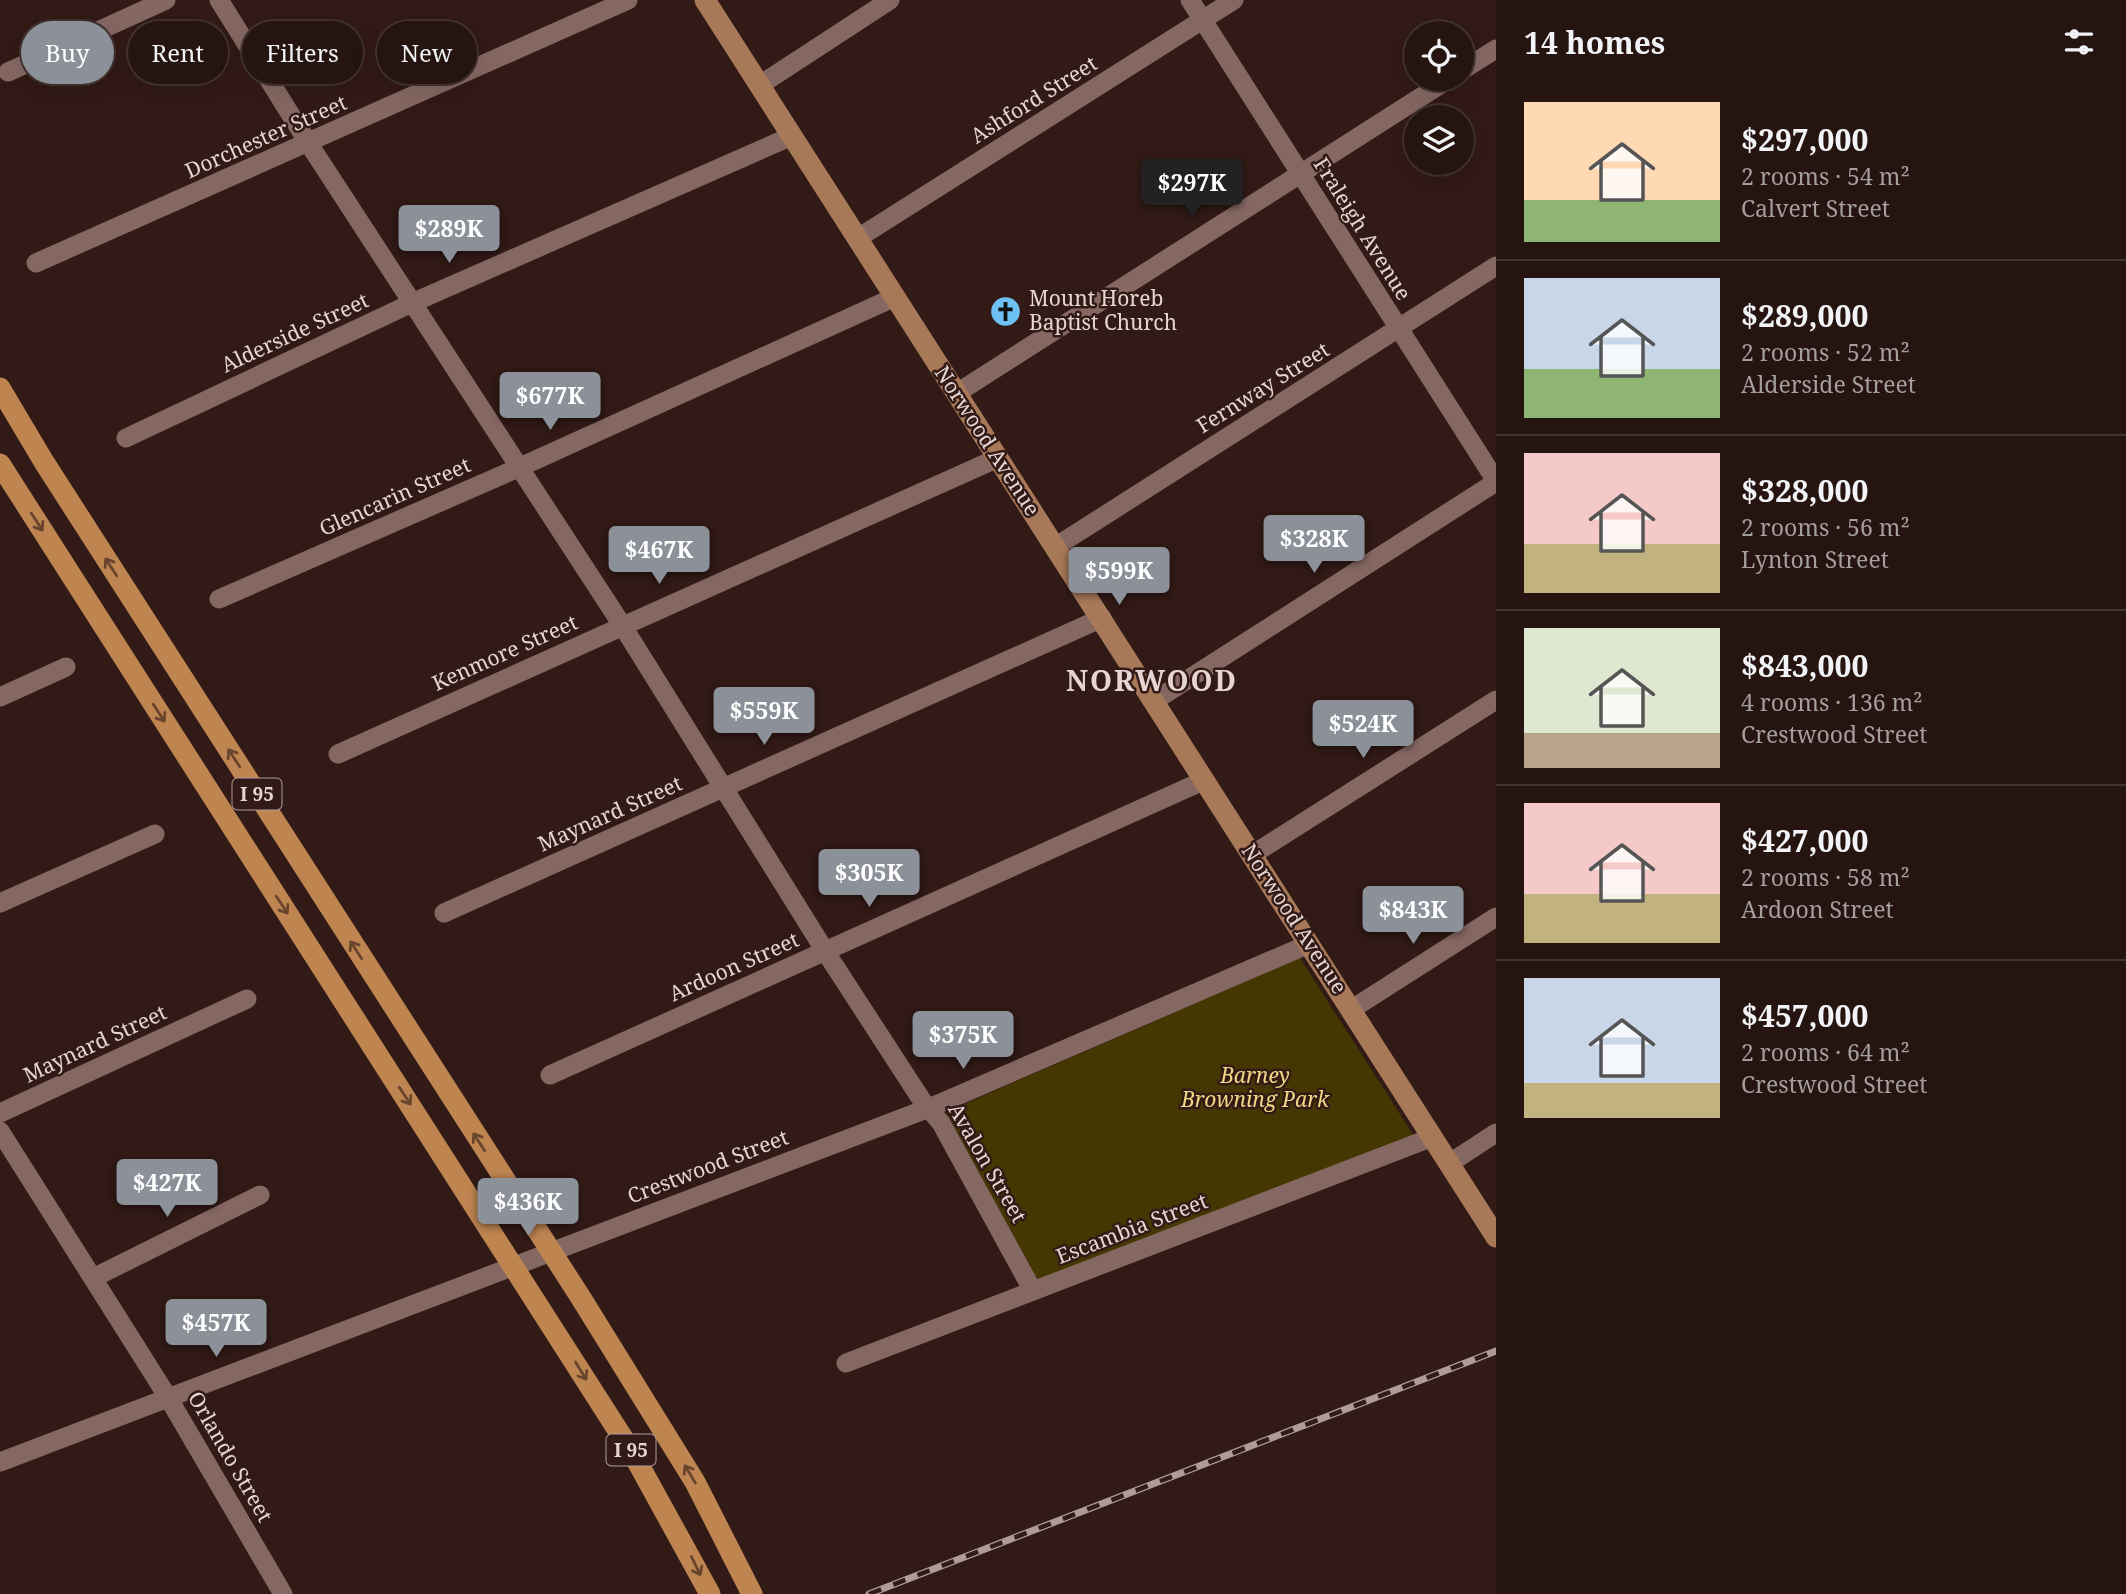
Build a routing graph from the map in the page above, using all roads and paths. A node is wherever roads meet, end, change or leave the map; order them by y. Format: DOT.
graph roads {
  1 [pos="166,0"];
  2 [pos="219,0"];
  3 [pos="628,0"];
  4 [pos="705,0"];
  5 [pos="890,0"];
  6 [pos="1190,0"];
  7 [pos="1234,0"];
  8 [pos="1203,20"];
  9 [pos="1496,49"];
  10 [pos="1474,63"];
  11 [pos="8,72"];
  12 [pos="760,85"];
  13 [pos="1430,91"];
  14 [pos="792,135"];
  15 [pos="309,144"];
  16 [pos="1300,174"];
  17 [pos="858,238"];
  18 [pos="36,263"];
  19 [pos="1496,266"];
  20 [pos="895,297"];
  21 [pos="412,303"];
  22 [pos="1398,330"];
  23 [pos="0,388"];
  24 [pos="957,393"];
  25 [pos="126,438"];
  26 [pos="998,458"];
  27 [pos="0,464"];
  28 [pos="518,468"];
  29 [pos="1496,482"];
  30 [pos="1055,547"];
  31 [pos="219,600"];
  32 [pos="1102,618"];
  33 [pos="622,625"];
  34 [pos="66,667"];
  35 [pos="0,696"];
  36 [pos="1496,700"];
  37 [pos="1154,701"];
  38 [pos="338,754"];
  39 [pos="1205,780"];
  40 [pos="724,788"];
  41 [pos="155,834"];
  42 [pos="1252,855"];
  43 [pos="0,903"];
  44 [pos="444,913"];
  45 [pos="1496,917"];
  46 [pos="1309,944"];
  47 [pos="825,951"];
  48 [pos="247,999"];
  49 [pos="1352,1009"];
  50 [pos="550,1075"];
  51 [pos="929,1108"];
  52 [pos="0,1113"];
  53 [pos="0,1132"];
  54 [pos="1496,1133"];
  55 [pos="1433,1137"];
  56 [pos="1450,1163"];
  57 [pos="260,1195"];
  58 [pos="1496,1237"];
  59 [pos="93,1278"];
  60 [pos="1033,1291"];
  61 [pos="846,1363"];
  62 [pos="169,1399"];
  63 [pos="0,1462"];
  64 [pos="749,1586"];
  65 [pos="710,1593"];
  66 [pos="283,1594"];
  1 -- 11 [label="street"];
  2 -- 15 [label="street, Avalon Street"];
  3 -- 15 [label="street, Dorchester Street"];
  4 -- 12 [label="main road, Norwood Avenue"];
  5 -- 12 [label="street"];
  6 -- 8 [label="street, Fraleigh Avenue"];
  7 -- 8 [label="street, Ashford Street"];
  8 -- 16 [label="street, Fraleigh Avenue"];
  8 -- 17 [label="street, Ashford Street"];
  9 -- 10 [label="street"];
  12 -- 14 [label="main road, Norwood Avenue"];
  13 -- 16 [label="street"];
  14 -- 17 [label="main road, Norwood Avenue"];
  14 -- 21 [label="street, Alderside Street"];
  15 -- 18 [label="street, Dorchester Street"];
  15 -- 21 [label="street, Avalon Street"];
  16 -- 22 [label="street, Fraleigh Avenue"];
  16 -- 24 [label="street"];
  17 -- 20 [label="main road, Norwood Avenue"];
  19 -- 22 [label="street, Fernway Street"];
  20 -- 24 [label="main road, Norwood Avenue"];
  20 -- 28 [label="street, Glencarin Street"];
  21 -- 25 [label="street, Alderside Street"];
  21 -- 28 [label="street, Avalon Street"];
  22 -- 29 [label="street, Fraleigh Avenue"];
  22 -- 30 [label="street, Fernway Street"];
  64 -- 23 [label="highway, I 95, one-way"];
  24 -- 26 [label="main road, Norwood Avenue"];
  26 -- 30 [label="main road, Norwood Avenue"];
  26 -- 33 [label="street, Kenmore Street"];
  27 -- 65 [label="highway, I 95, one-way"];
  28 -- 31 [label="street, Glencarin Street"];
  28 -- 33 [label="street, Avalon Street"];
  29 -- 37 [label="street"];
  30 -- 32 [label="main road, Norwood Avenue"];
  32 -- 37 [label="main road, Norwood Avenue"];
  32 -- 40 [label="street, Maynard Street"];
  33 -- 38 [label="street, Kenmore Street"];
  33 -- 40 [label="street, Avalon Street"];
  34 -- 35 [label="street"];
  36 -- 42 [label="street"];
  37 -- 39 [label="main road, Norwood Avenue"];
  39 -- 42 [label="main road, Norwood Avenue"];
  39 -- 47 [label="street, Ardoon Street"];
  40 -- 44 [label="street, Maynard Street"];
  40 -- 47 [label="street, Avalon Street"];
  41 -- 43 [label="street"];
  42 -- 46 [label="main road, Norwood Avenue"];
  45 -- 49 [label="street"];
  46 -- 49 [label="main road, Norwood Avenue"];
  46 -- 51 [label="street, Crestwood Street"];
  47 -- 50 [label="street, Ardoon Street"];
  47 -- 51 [label="street, Avalon Street"];
  48 -- 52 [label="street, Maynard Street"];
  49 -- 55 [label="main road, Norwood Avenue"];
  51 -- 60 [label="street, Avalon Street"];
  51 -- 62 [label="street, Crestwood Street"];
  53 -- 59 [label="street, Orlando Street"];
  54 -- 56 [label="street"];
  55 -- 56 [label="main road, Norwood Avenue"];
  55 -- 60 [label="street, Escambia Street"];
  56 -- 58 [label="main road, Norwood Avenue"];
  57 -- 59 [label="street"];
  59 -- 62 [label="street, Orlando Street"];
  60 -- 61 [label="street, Escambia Street"];
  62 -- 63 [label="street, Crestwood Street"];
  62 -- 66 [label="street, Orlando Street"];
}
